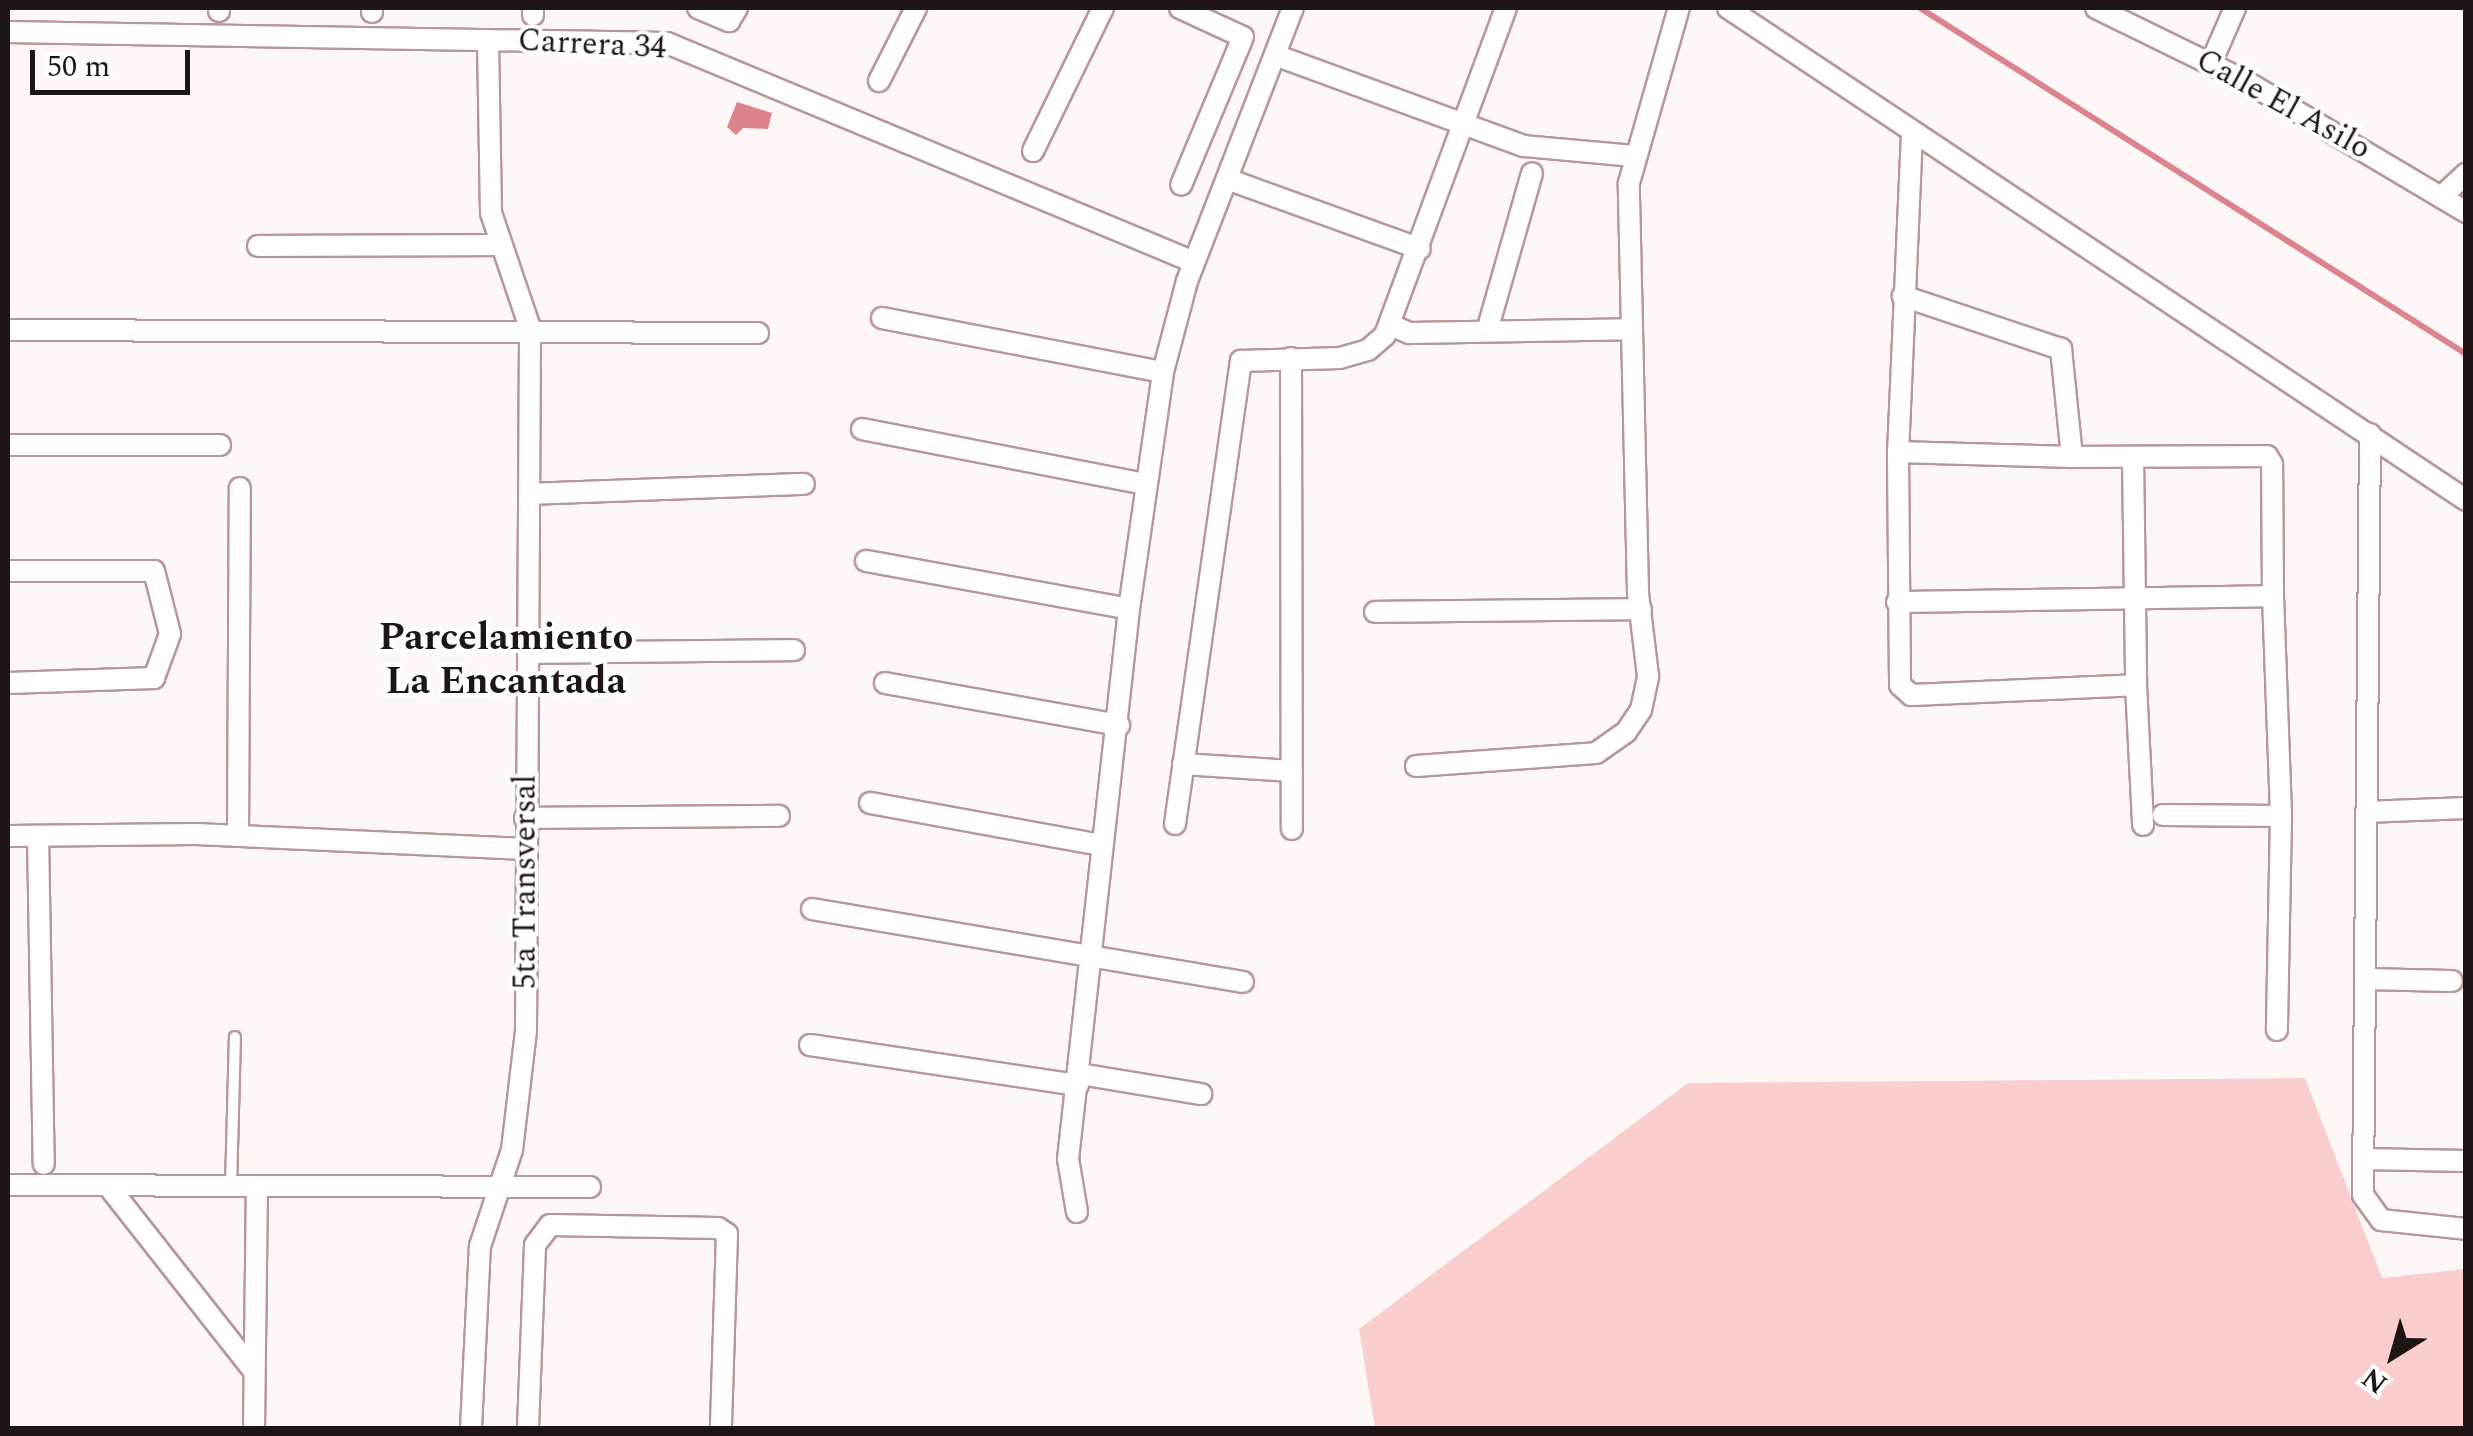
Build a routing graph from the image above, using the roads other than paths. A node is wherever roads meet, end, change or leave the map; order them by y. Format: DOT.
graph roads {
  1 [pos="698,8"];
  2 [pos="737,8"];
  3 [pos="916,8"];
  4 [pos="1103,8"];
  5 [pos="1180,8"];
  6 [pos="1293,8"];
  7 [pos="1504,8"];
  8 [pos="1679,8"];
  9 [pos="1728,8"];
  10 [pos="2096,8"];
  11 [pos="2235,8"];
  12 [pos="8,32"];
  13 [pos="488,40"];
  14 [pos="1275,55"];
  15 [pos="2210,63"];
  16 [pos="878,81"];
  17 [pos="1463,128"];
  18 [pos="1912,132"];
  19 [pos="1033,151"];
  20 [pos="1632,156"];
  21 [pos="1532,173"];
  22 [pos="2466,174"];
  23 [pos="1227,179"];
  24 [pos="1181,186"];
  25 [pos="2441,197"];
  26 [pos="2466,212"];
  27 [pos="258,246"];
  28 [pos="499,246"];
  29 [pos="1420,249"];
  30 [pos="1194,262"];
  31 [pos="1903,296"];
  32 [pos="882,318"];
  33 [pos="1391,325"];
  34 [pos="530,328"];
  35 [pos="1630,329"];
  36 [pos="8,330"];
  37 [pos="1487,331"];
  38 [pos="758,333"];
  39 [pos="1291,358"];
  40 [pos="1164,372"];
  41 [pos="862,429"];
  42 [pos="2370,434"];
  43 [pos="220,444"];
  44 [pos="8,445"];
  45 [pos="1898,452"];
  46 [pos="2072,457"];
  47 [pos="2133,457"];
  48 [pos="804,484"];
  49 [pos="1146,484"];
  50 [pos="240,488"];
  51 [pos="530,494"];
  52 [pos="2466,500"];
  53 [pos="866,562"];
  54 [pos="8,571"];
  55 [pos="2273,596"];
  56 [pos="2135,598"];
  57 [pos="1896,602"];
  58 [pos="1129,609"];
  59 [pos="1640,609"];
  60 [pos="1375,612"];
  61 [pos="794,650"];
  62 [pos="528,653"];
  63 [pos="8,683"];
  64 [pos="885,683"];
  65 [pos="2136,686"];
  66 [pos="1118,725"];
  67 [pos="1183,764"];
  68 [pos="1416,766"];
  69 [pos="1292,771"];
  70 [pos="870,803"];
  71 [pos="2466,808"];
  72 [pos="2366,812"];
  73 [pos="2163,815"];
  74 [pos="779,816"];
  75 [pos="2282,816"];
  76 [pos="525,818"];
  77 [pos="1175,824"];
  78 [pos="2143,824"];
  79 [pos="1292,829"];
  80 [pos="8,836"];
  81 [pos="38,836"];
  82 [pos="238,836"];
  83 [pos="1101,845"];
  84 [pos="524,849"];
  85 [pos="812,909"];
  86 [pos="1090,957"];
  87 [pos="2365,980"];
  88 [pos="2452,981"];
  89 [pos="1243,982"];
  90 [pos="2277,1030"];
  91 [pos="235,1036"];
  92 [pos="810,1046"];
  93 [pos="1079,1080"];
  94 [pos="1201,1094"];
  95 [pos="2363,1159"];
  96 [pos="2466,1160"];
  97 [pos="44,1164"];
  98 [pos="497,1184"];
  99 [pos="8,1186"];
  100 [pos="108,1186"];
  101 [pos="590,1187"];
  102 [pos="231,1188"];
  103 [pos="257,1189"];
  104 [pos="1076,1212"];
  105 [pos="2466,1229"];
  106 [pos="254,1370"];
  107 [pos="254,1428"];
  108 [pos="471,1428"];
  109 [pos="528,1428"];
  110 [pos="721,1428"];
  1 -- 2 [label="street"];
  3 -- 16 [label="street"];
  4 -- 19 [label="street"];
  5 -- 24 [label="street"];
  6 -- 14 [label="street"];
  7 -- 17 [label="street"];
  8 -- 20 [label="street"];
  9 -- 18 [label="street"];
  10 -- 15 [label="street, Calle El Asilo"];
  11 -- 15 [label="street"];
  12 -- 13 [label="street, Carrera 34"];
  13 -- 28 [label="street"];
  13 -- 30 [label="street, Carrera 34"];
  14 -- 17 [label="street"];
  14 -- 23 [label="street"];
  15 -- 25 [label="street, Calle El Asilo"];
  17 -- 20 [label="street"];
  17 -- 29 [label="street"];
  18 -- 31 [label="street"];
  18 -- 42 [label="street"];
  20 -- 35 [label="street"];
  21 -- 37 [label="street"];
  22 -- 25 [label="street"];
  23 -- 29 [label="street"];
  23 -- 30 [label="street"];
  25 -- 26 [label="street, Calle El Asilo"];
  27 -- 28 [label="street"];
  28 -- 34 [label="street"];
  29 -- 33 [label="street"];
  30 -- 40 [label="street"];
  31 -- 45 [label="street"];
  31 -- 46 [label="street"];
  32 -- 40 [label="street"];
  33 -- 37 [label="street"];
  33 -- 39 [label="street"];
  34 -- 36 [label="street"];
  34 -- 38 [label="street"];
  34 -- 51 [label="street, 5ta Transversal"];
  35 -- 37 [label="street"];
  35 -- 59 [label="street"];
  39 -- 67 [label="street"];
  39 -- 69 [label="street"];
  40 -- 49 [label="street"];
  41 -- 49 [label="street"];
  42 -- 52 [label="street"];
  42 -- 72 [label="street"];
  43 -- 44 [label="street"];
  45 -- 46 [label="street"];
  45 -- 57 [label="street"];
  46 -- 47 [label="street"];
  47 -- 55 [label="street"];
  47 -- 56 [label="street"];
  48 -- 51 [label="street"];
  49 -- 58 [label="street"];
  50 -- 82 [label="street"];
  51 -- 62 [label="street, 5ta Transversal"];
  53 -- 58 [label="street"];
  54 -- 63 [label="street"];
  55 -- 56 [label="street"];
  55 -- 75 [label="street"];
  56 -- 57 [label="street"];
  56 -- 65 [label="street"];
  57 -- 65 [label="street"];
  58 -- 66 [label="street"];
  59 -- 60 [label="street"];
  59 -- 68 [label="street"];
  61 -- 62 [label="street"];
  62 -- 76 [label="street, 5ta Transversal"];
  64 -- 66 [label="street"];
  65 -- 78 [label="street"];
  66 -- 83 [label="street"];
  67 -- 69 [label="street"];
  67 -- 77 [label="street"];
  69 -- 79 [label="street"];
  70 -- 83 [label="street"];
  71 -- 72 [label="street"];
  72 -- 87 [label="street"];
  73 -- 75 [label="street"];
  74 -- 76 [label="street"];
  75 -- 90 [label="street"];
  76 -- 84 [label="street, 5ta Transversal"];
  80 -- 81 [label="street"];
  81 -- 82 [label="street"];
  81 -- 97 [label="street"];
  82 -- 84 [label="street"];
  83 -- 86 [label="street"];
  84 -- 98 [label="street, 5ta Transversal"];
  85 -- 86 [label="street"];
  86 -- 89 [label="street"];
  86 -- 93 [label="street"];
  87 -- 88 [label="street"];
  87 -- 95 [label="street"];
  91 -- 102 [label="lane"];
  92 -- 93 [label="street"];
  93 -- 94 [label="street"];
  93 -- 104 [label="street"];
  95 -- 96 [label="street"];
  95 -- 105 [label="street"];
  98 -- 101 [label="street"];
  98 -- 103 [label="street"];
  98 -- 108 [label="street, 5ta Transversal"];
  99 -- 100 [label="street"];
  100 -- 102 [label="street"];
  100 -- 106 [label="street"];
  102 -- 103 [label="street"];
  103 -- 106 [label="street"];
  106 -- 107 [label="street"];
  109 -- 110 [label="street"];
}
